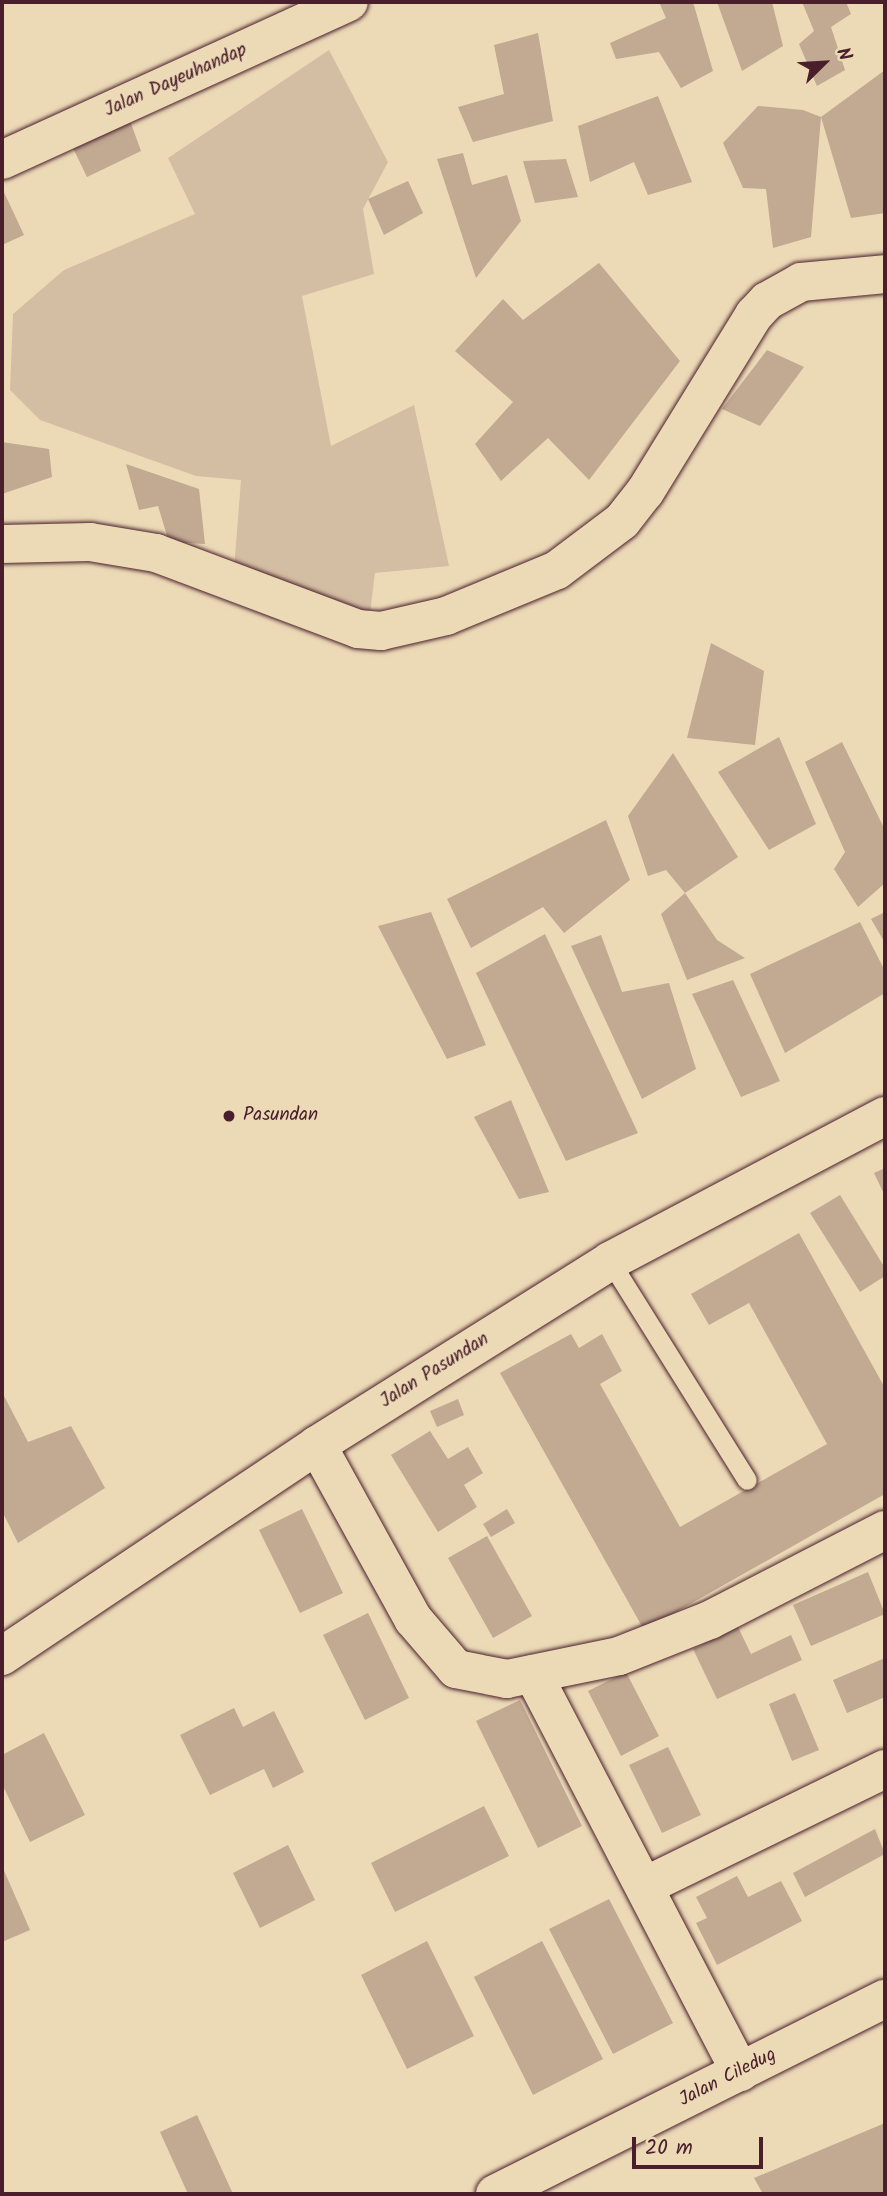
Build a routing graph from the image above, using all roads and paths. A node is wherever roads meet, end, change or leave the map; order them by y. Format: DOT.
graph roads {
  1 [pos="349,2"];
  2 [pos="2,160"];
  3 [pos="885,274"];
  4 [pos="2,544"];
  5 [pos="885,1116"];
  6 [pos="610,1261"];
  7 [pos="317,1445"];
  8 [pos="747,1480"];
  9 [pos="885,1530"];
  10 [pos="2,1656"];
  11 [pos="533,1674"];
  12 [pos="885,1769"];
  13 [pos="645,1886"];
  14 [pos="885,1999"];
  15 [pos="740,2072"];
  16 [pos="495,2194"];
  1 -- 2 [label="street, Jalan Dayeuhandap"];
  3 -- 4 [label="street"];
  5 -- 6 [label="street, Jalan Pasundan"];
  6 -- 7 [label="street, Jalan Pasundan"];
  6 -- 8 [label="lane"];
  7 -- 10 [label="street, Jalan Pasundan"];
  7 -- 11 [label="street"];
  9 -- 11 [label="street"];
  11 -- 13 [label="street"];
  12 -- 13 [label="street"];
  13 -- 15 [label="street"];
  14 -- 15 [label="street, Jalan Ciledug"];
  15 -- 16 [label="street, Jalan Ciledug"];
}
